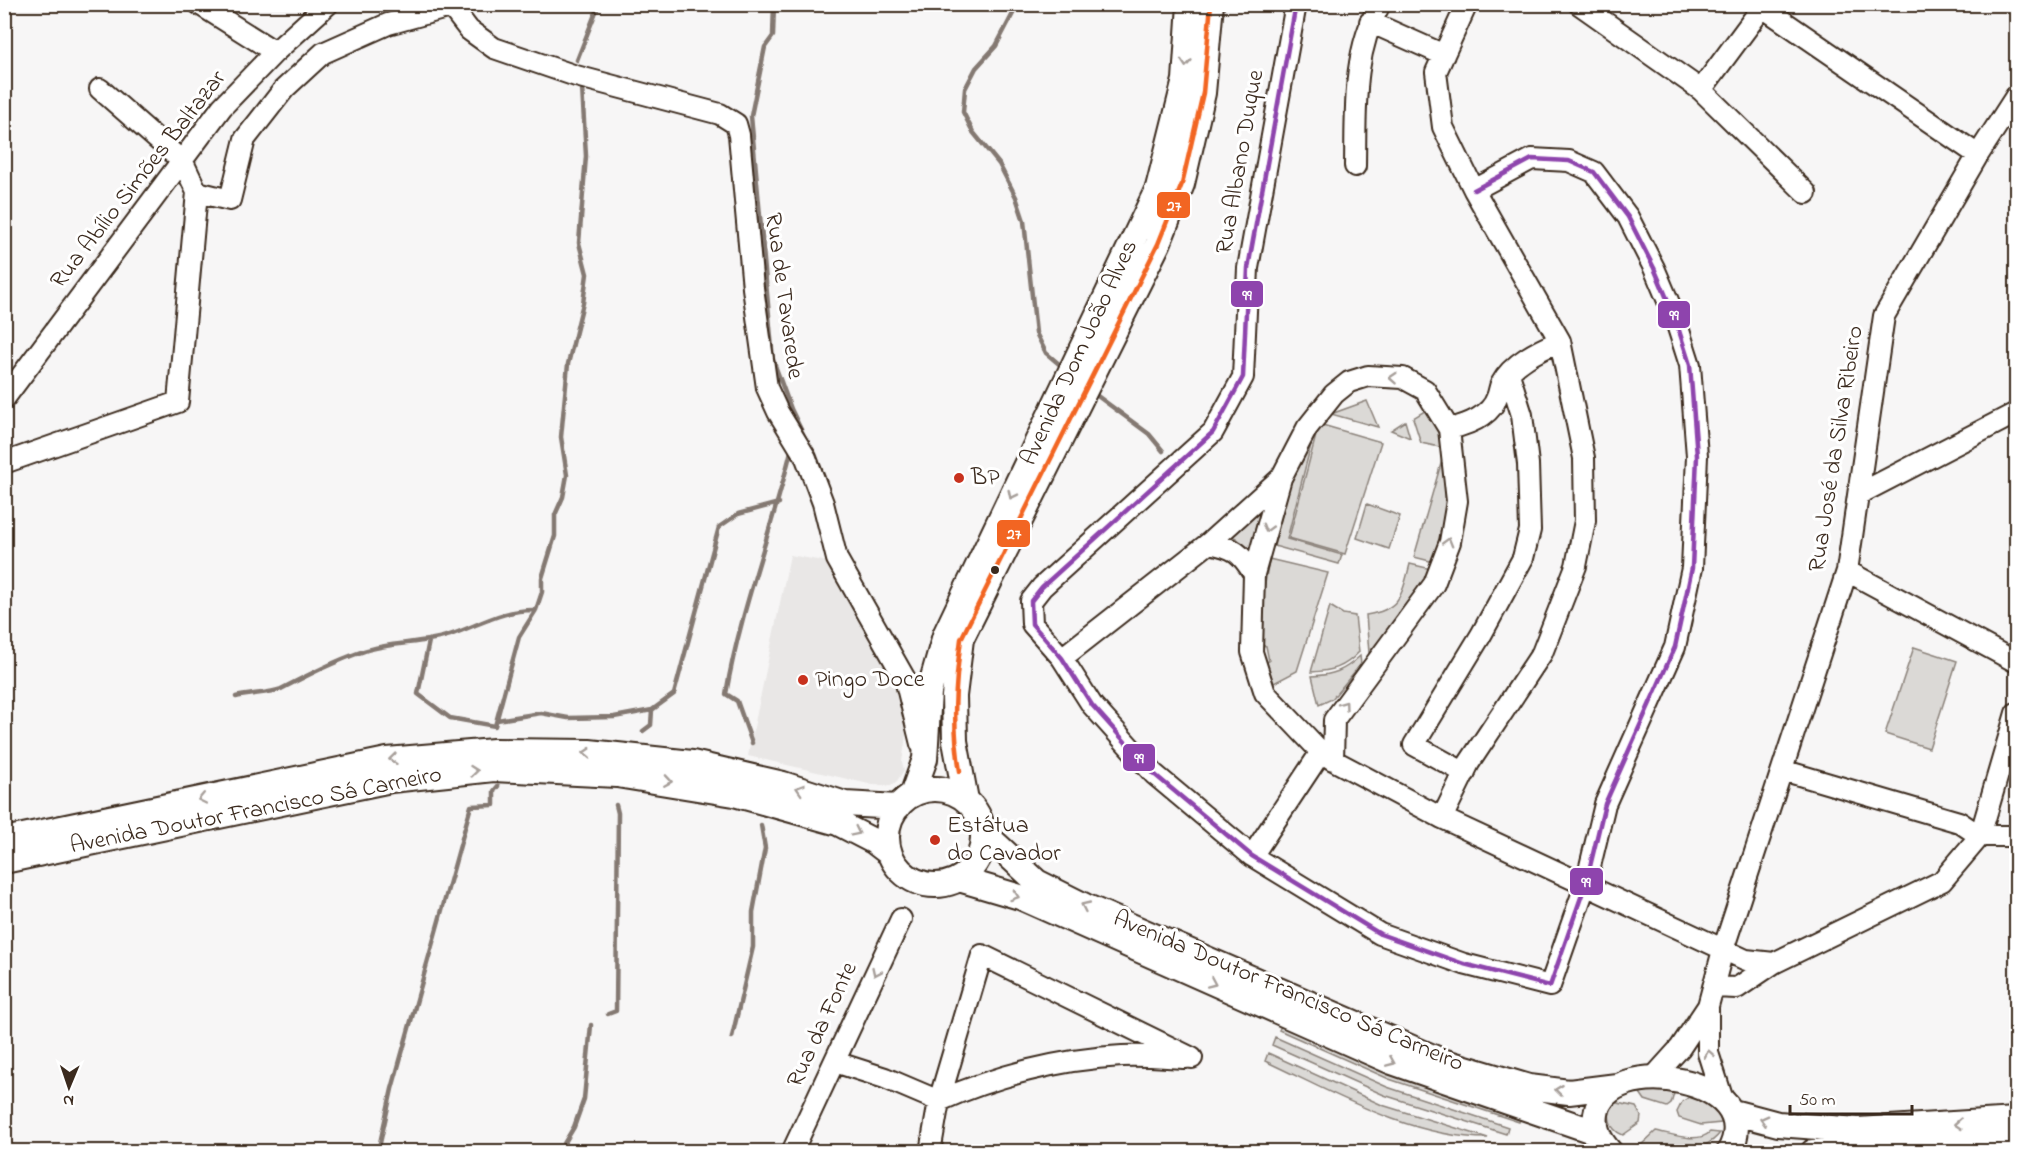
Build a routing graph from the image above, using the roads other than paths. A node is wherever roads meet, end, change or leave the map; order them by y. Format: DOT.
graph roads {
  1 [pos="199,4"];
  2 [pos="328,4"];
  3 [pos="1190,4"];
  4 [pos="1211,4"];
  5 [pos="1296,4"];
  6 [pos="1380,4"];
  7 [pos="1467,4"];
  8 [pos="1579,4"];
  9 [pos="450,6"];
  10 [pos="1760,7"];
  11 [pos="1370,22"];
  12 [pos="275,52"];
  13 [pos="1444,55"];
  14 [pos="100,88"];
  15 [pos="1701,90"];
  16 [pos="2016,96"];
  17 [pos="1978,155"];
  18 [pos="183,162"];
  19 [pos="1355,166"];
  20 [pos="1474,190"];
  21 [pos="197,192"];
  22 [pos="1806,193"];
  23 [pos="1560,341"];
  24 [pos="1509,374"];
  25 [pos="4,399"];
  26 [pos="2016,413"];
  27 [pos="1449,429"];
  28 [pos="4,463"];
  29 [pos="1281,478"];
  30 [pos="1859,494"];
  31 [pos="1209,543"];
  32 [pos="1847,571"];
  33 [pos="1254,574"];
  34 [pos="1062,658"];
  35 [pos="2016,662"];
  36 [pos="2016,714"];
  37 [pos="1327,756"];
  38 [pos="925,759"];
  39 [pos="1782,770"];
  40 [pos="1465,773"];
  41 [pos="966,800"];
  42 [pos="905,801"];
  43 [pos="1442,818"];
  44 [pos="983,832"];
  45 [pos="1980,836"];
  46 [pos="2016,836"];
  47 [pos="4,840"];
  48 [pos="890,854"];
  49 [pos="1252,856"];
  50 [pos="4,861"];
  51 [pos="959,879"];
  52 [pos="1586,884"];
  53 [pos="900,919"];
  54 [pos="1723,950"];
  55 [pos="1774,963"];
  56 [pos="1713,987"];
  57 [pos="1708,1006"];
  58 [pos="835,1062"];
  59 [pos="1652,1078"];
  60 [pos="1617,1086"];
  61 [pos="939,1101"];
  62 [pos="1728,1106"];
  63 [pos="2016,1120"];
  64 [pos="2016,1139"];
  65 [pos="1602,1145"];
  66 [pos="792,1152"];
  67 [pos="930,1152"];
  68 [pos="1729,1152"];
  69 [pos="1813,1152"];
  1 -- 12 [label="street"];
  2 -- 12 [label="street, Rua Abílio Simões Baltazar"];
  3 -- 38 [label="main road, Avenida Dom João Alves, one-way"];
  4 -- 41 [label="main road, Avenida Dom João Alves"];
  5 -- 34 [label="street, Rua Albano Duque"];
  6 -- 11 [label="street"];
  7 -- 13 [label="street"];
  8 -- 15 [label="street"];
  9 -- 21 [label="street"];
  9 -- 38 [label="street, Rua de Tavarede"];
  10 -- 15 [label="street"];
  10 -- 17 [label="street"];
  11 -- 13 [label="street"];
  11 -- 19 [label="street"];
  12 -- 18 [label="street, Rua Abílio Simões Baltazar"];
  13 -- 20 [label="street"];
  14 -- 18 [label="street"];
  15 -- 22 [label="street"];
  16 -- 17 [label="street, Rua José da Silva Ribeiro"];
  17 -- 30 [label="street, Rua José da Silva Ribeiro"];
  18 -- 21 [label="street"];
  18 -- 25 [label="street, Rua Abílio Simões Baltazar"];
  20 -- 23 [label="street"];
  20 -- 52 [label="street"];
  21 -- 28 [label="street"];
  23 -- 24 [label="street"];
  23 -- 40 [label="street"];
  24 -- 27 [label="street"];
  24 -- 40 [label="street"];
  26 -- 30 [label="street"];
  27 -- 29 [label="street, one-way"];
  37 -- 27 [label="street, one-way"];
  29 -- 31 [label="street"];
  29 -- 33 [label="street, one-way"];
  30 -- 32 [label="street, Rua José da Silva Ribeiro"];
  31 -- 33 [label="street"];
  31 -- 34 [label="street"];
  32 -- 35 [label="street"];
  32 -- 39 [label="street, Rua José da Silva Ribeiro"];
  33 -- 37 [label="street"];
  34 -- 49 [label="street"];
  36 -- 45 [label="street"];
  37 -- 43 [label="street"];
  37 -- 49 [label="street"];
  38 -- 42 [label="main road, Avenida Dom João Alves"];
  39 -- 45 [label="street"];
  39 -- 54 [label="street, Rua José da Silva Ribeiro"];
  40 -- 43 [label="street"];
  41 -- 42 [label="main road"];
  41 -- 44 [label="main road"];
  42 -- 47 [label="main road, Avenida Doutor Francisco Sá Carneiro, one-way"];
  42 -- 48 [label="main road"];
  43 -- 52 [label="street"];
  44 -- 51 [label="main road"];
  60 -- 44 [label="main road, Avenida Doutor Francisco Sá Carneiro, one-way"];
  45 -- 46 [label="street"];
  45 -- 55 [label="street"];
  50 -- 48 [label="main road, Avenida Doutor Francisco Sá Carneiro, one-way"];
  48 -- 51 [label="main road"];
  49 -- 52 [label="street"];
  51 -- 65 [label="main road, Avenida Doutor Francisco Sá Carneiro, one-way"];
  52 -- 54 [label="street"];
  53 -- 58 [label="street, Rua da Fonte, one-way"];
  54 -- 55 [label="street"];
  54 -- 56 [label="street, Rua José da Silva Ribeiro"];
  55 -- 56 [label="street"];
  56 -- 57 [label="street, Rua José da Silva Ribeiro"];
  57 -- 59 [label="street, Rua José da Silva Ribeiro"];
  62 -- 57 [label="street, Rua José da Silva Ribeiro, one-way"];
  58 -- 61 [label="street"];
  58 -- 66 [label="street, Rua da Fonte"];
  59 -- 60 [label="main road, Avenida Doutor Francisco Sá Carneiro"];
  59 -- 62 [label="main road, Avenida Doutor Francisco Sá Carneiro"];
  60 -- 65 [label="main road"];
  61 -- 61 [label="street"];
  61 -- 67 [label="street"];
  63 -- 62 [label="main road, Avenida Doutor Francisco Sá Carneiro, one-way"];
  62 -- 68 [label="main road"];
  64 -- 69 [label="main road"];
}
